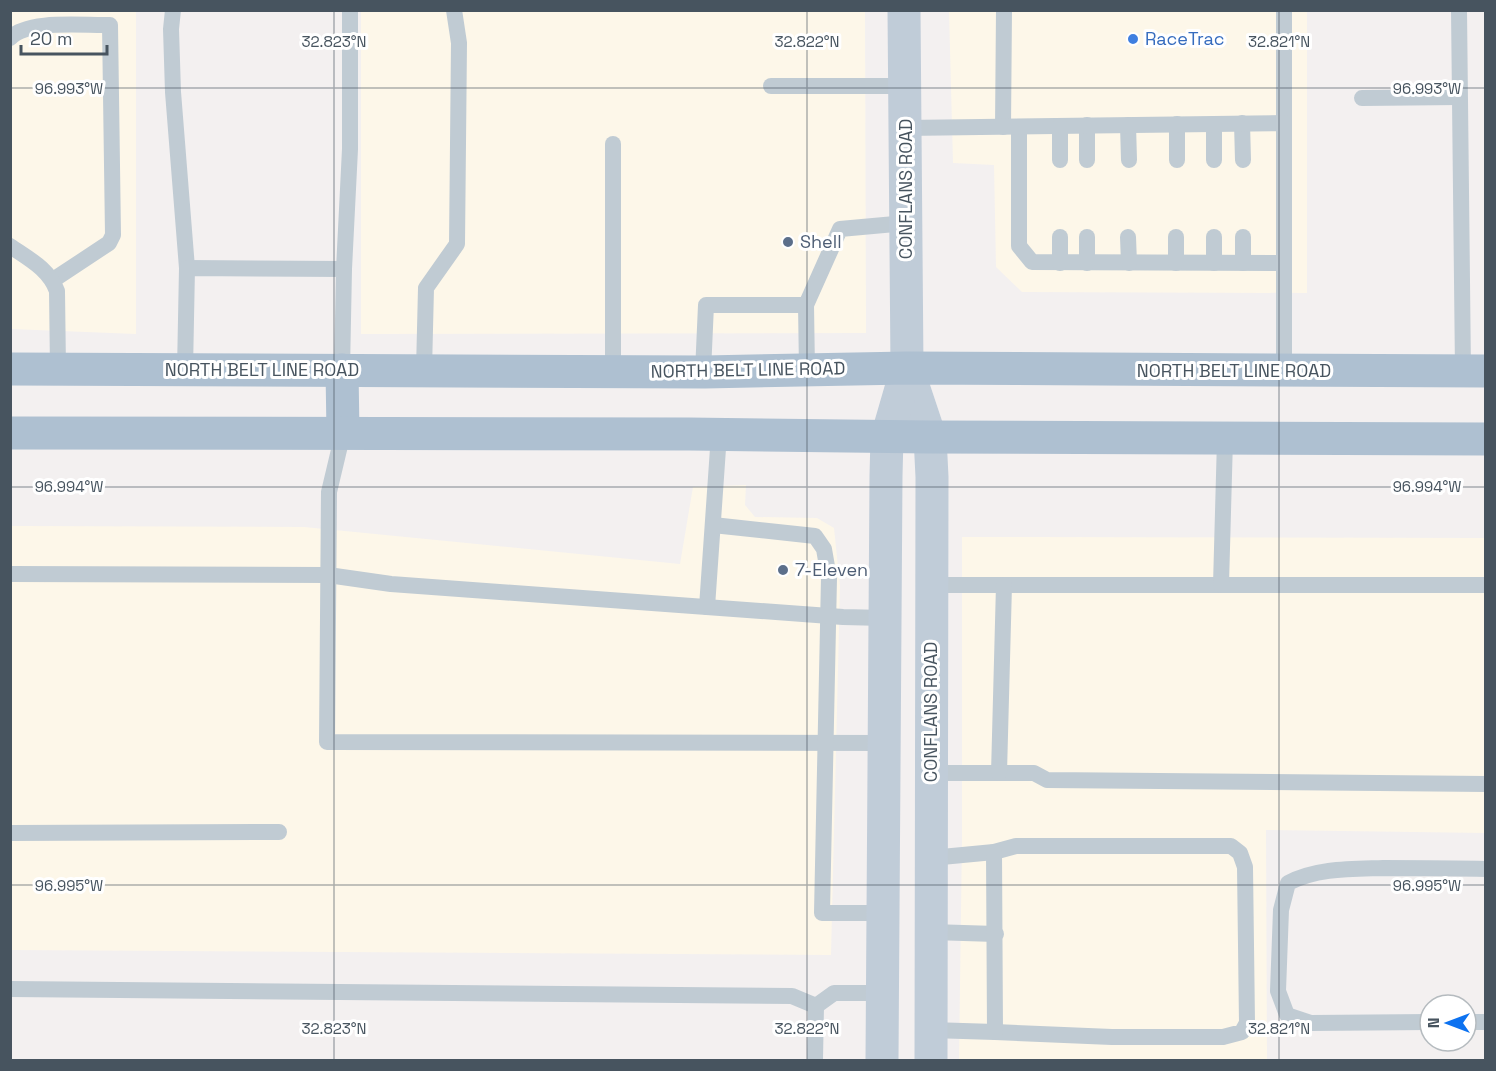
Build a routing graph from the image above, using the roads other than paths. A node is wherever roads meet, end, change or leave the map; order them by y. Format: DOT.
graph roads {
  1 [pos="173,10"];
  2 [pos="350,10"];
  3 [pos="453,10"];
  4 [pos="904,10"];
  5 [pos="1004,10"];
  6 [pos="1284,10"];
  7 [pos="1458,10"];
  8 [pos="10,38"];
  9 [pos="771,86"];
  10 [pos="905,86"];
  11 [pos="1459,97"];
  12 [pos="1362,98"];
  13 [pos="1242,123"];
  14 [pos="1284,123"];
  15 [pos="1177,124"];
  16 [pos="1214,124"];
  17 [pos="1087,125"];
  18 [pos="1128,125"];
  19 [pos="1011,126"];
  20 [pos="1060,126"];
  21 [pos="905,128"];
  22 [pos="613,144"];
  23 [pos="1060,160"];
  24 [pos="1087,160"];
  25 [pos="1129,160"];
  26 [pos="1177,160"];
  27 [pos="1214,160"];
  28 [pos="1243,160"];
  29 [pos="906,223"];
  30 [pos="1060,237"];
  31 [pos="1087,237"];
  32 [pos="1128,237"];
  33 [pos="1176,237"];
  34 [pos="1214,237"];
  35 [pos="1243,237"];
  36 [pos="10,246"];
  37 [pos="1060,263"];
  38 [pos="1087,263"];
  39 [pos="1129,263"];
  40 [pos="1176,263"];
  41 [pos="1214,263"];
  42 [pos="1243,263"];
  43 [pos="1284,263"];
  44 [pos="187,268"];
  45 [pos="344,269"];
  46 [pos="53,280"];
  47 [pos="806,305"];
  48 [pos="907,368"];
  49 [pos="10,369"];
  50 [pos="58,369"];
  51 [pos="185,370"];
  52 [pos="342,370"];
  53 [pos="424,370"];
  54 [pos="807,370"];
  55 [pos="613,371"];
  56 [pos="1284,371"];
  57 [pos="1474,371"];
  58 [pos="703,372"];
  59 [pos="10,433"];
  60 [pos="344,433"];
  61 [pos="719,434"];
  62 [pos="887,437"];
  63 [pos="930,437"];
  64 [pos="1225,439"];
  65 [pos="1485,439"];
  66 [pos="713,525"];
  67 [pos="10,574"];
  68 [pos="328,575"];
  69 [pos="932,585"];
  70 [pos="1004,585"];
  71 [pos="1221,585"];
  72 [pos="1485,585"];
  73 [pos="707,607"];
  74 [pos="827,616"];
  75 [pos="884,618"];
  76 [pos="826,743"];
  77 [pos="884,743"];
  78 [pos="931,773"];
  79 [pos="999,773"];
  80 [pos="1485,784"];
  81 [pos="279,832"];
  82 [pos="10,833"];
  83 [pos="994,852"];
  84 [pos="931,858"];
  85 [pos="1485,869"];
  86 [pos="882,913"];
  87 [pos="931,922"];
  88 [pos="996,934"];
  89 [pos="10,989"];
  90 [pos="882,993"];
  91 [pos="816,1006"];
  92 [pos="1418,1022"];
  93 [pos="995,1032"];
  94 [pos="931,1046"];
  95 [pos="815,1060"];
  96 [pos="882,1060"];
  1 -- 44 [label="lane"];
  2 -- 45 [label="lane"];
  3 -- 53 [label="lane"];
  4 -- 10 [label="main road, CONFLANS ROAD"];
  5 -- 19 [label="lane"];
  6 -- 14 [label="lane"];
  7 -- 11 [label="lane"];
  8 -- 46 [label="lane"];
  9 -- 10 [label="lane"];
  10 -- 21 [label="main road, CONFLANS ROAD"];
  11 -- 12 [label="lane"];
  11 -- 57 [label="lane"];
  13 -- 14 [label="lane"];
  13 -- 16 [label="lane"];
  13 -- 28 [label="lane"];
  14 -- 43 [label="lane"];
  15 -- 16 [label="lane"];
  15 -- 18 [label="lane"];
  15 -- 26 [label="lane"];
  16 -- 27 [label="lane"];
  17 -- 18 [label="lane"];
  17 -- 20 [label="lane"];
  17 -- 24 [label="lane"];
  18 -- 25 [label="lane"];
  19 -- 20 [label="lane"];
  19 -- 21 [label="lane"];
  19 -- 37 [label="lane"];
  20 -- 23 [label="lane"];
  21 -- 29 [label="main road, CONFLANS ROAD"];
  22 -- 55 [label="lane"];
  29 -- 47 [label="lane"];
  29 -- 48 [label="main road, CONFLANS ROAD"];
  30 -- 37 [label="lane"];
  31 -- 38 [label="lane"];
  32 -- 39 [label="lane"];
  33 -- 40 [label="lane"];
  34 -- 41 [label="lane"];
  35 -- 42 [label="lane"];
  36 -- 46 [label="lane"];
  37 -- 38 [label="lane"];
  38 -- 39 [label="lane"];
  39 -- 40 [label="lane"];
  40 -- 41 [label="lane"];
  41 -- 42 [label="lane"];
  42 -- 43 [label="lane"];
  43 -- 56 [label="lane"];
  44 -- 45 [label="lane"];
  44 -- 51 [label="lane"];
  45 -- 52 [label="lane"];
  46 -- 50 [label="lane"];
  47 -- 54 [label="lane"];
  47 -- 58 [label="lane"];
  48 -- 54 [label="main road, NORTH BELT LINE ROAD"];
  48 -- 56 [label="main road, NORTH BELT LINE ROAD"];
  48 -- 62 [label="main road, CONFLANS ROAD"];
  48 -- 63 [label="main road, CONFLANS ROAD"];
  49 -- 50 [label="main road, NORTH BELT LINE ROAD"];
  50 -- 51 [label="main road, NORTH BELT LINE ROAD"];
  51 -- 52 [label="main road, NORTH BELT LINE ROAD"];
  52 -- 53 [label="main road, NORTH BELT LINE ROAD"];
  52 -- 60 [label="main road"];
  53 -- 55 [label="main road, NORTH BELT LINE ROAD"];
  54 -- 58 [label="main road, NORTH BELT LINE ROAD"];
  55 -- 58 [label="main road, NORTH BELT LINE ROAD"];
  56 -- 57 [label="main road, NORTH BELT LINE ROAD"];
  59 -- 60 [label="main road"];
  60 -- 61 [label="main road"];
  60 -- 68 [label="lane"];
  61 -- 62 [label="main road"];
  61 -- 66 [label="lane"];
  62 -- 63 [label="main road"];
  62 -- 75 [label="main road, CONFLANS ROAD"];
  63 -- 64 [label="main road"];
  63 -- 69 [label="main road, CONFLANS ROAD"];
  64 -- 65 [label="main road"];
  64 -- 71 [label="lane"];
  66 -- 73 [label="lane"];
  66 -- 74 [label="lane"];
  67 -- 68 [label="lane"];
  68 -- 73 [label="lane"];
  68 -- 76 [label="lane"];
  69 -- 70 [label="lane"];
  69 -- 78 [label="main road, CONFLANS ROAD"];
  70 -- 71 [label="lane"];
  70 -- 79 [label="lane"];
  71 -- 72 [label="lane"];
  73 -- 74 [label="lane"];
  74 -- 75 [label="lane"];
  74 -- 76 [label="lane"];
  75 -- 77 [label="main road, CONFLANS ROAD"];
  76 -- 77 [label="lane"];
  76 -- 86 [label="lane"];
  77 -- 86 [label="main road, CONFLANS ROAD"];
  78 -- 79 [label="lane"];
  78 -- 84 [label="main road, CONFLANS ROAD"];
  79 -- 80 [label="lane"];
  81 -- 82 [label="lane"];
  83 -- 84 [label="lane"];
  83 -- 88 [label="lane"];
  83 -- 93 [label="lane"];
  84 -- 87 [label="main road, CONFLANS ROAD"];
  85 -- 92 [label="lane"];
  86 -- 87 [label="main road"];
  86 -- 90 [label="main road, CONFLANS ROAD"];
  87 -- 88 [label="lane"];
  87 -- 94 [label="main road, CONFLANS ROAD"];
  88 -- 93 [label="lane"];
  89 -- 91 [label="lane"];
  90 -- 91 [label="lane"];
  90 -- 96 [label="main road, CONFLANS ROAD"];
  91 -- 95 [label="lane"];
  93 -- 94 [label="lane"];
}
